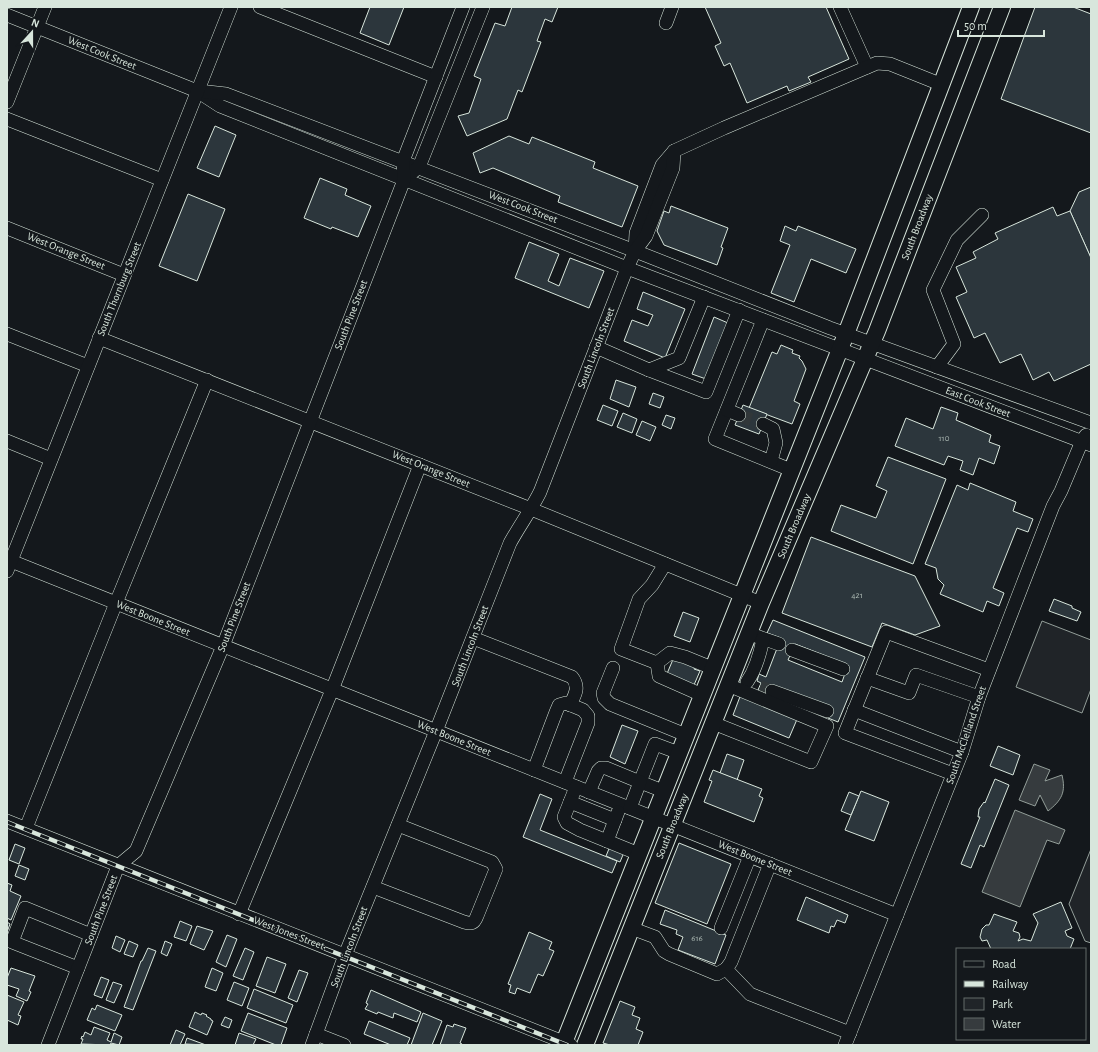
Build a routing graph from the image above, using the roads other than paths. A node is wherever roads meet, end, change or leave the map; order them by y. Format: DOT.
graph roads {
  1 [pos="45,7"];
  2 [pos="231,7"];
  3 [pos="260,7"];
  4 [pos="463,7"];
  5 [pos="483,7"];
  6 [pos="672,7"];
  7 [pos="840,7"];
  8 [pos="971,7"];
  9 [pos="1002,7"];
  10 [pos="7,15"];
  11 [pos="666,23"];
  12 [pos="37,27"];
  13 [pos="867,67"];
  14 [pos="436,77"];
  15 [pos="940,84"];
  16 [pos="197,91"];
  17 [pos="7,102"];
  18 [pos="7,119"];
  19 [pos="674,151"];
  20 [pos="403,161"];
  21 [pos="419,167"];
  22 [pos="162,180"];
  23 [pos="404,180"];
  24 [pos="982,215"];
  25 [pos="7,228"];
  26 [pos="635,251"];
  27 [pos="627,268"];
  28 [pos="124,275"];
  29 [pos="704,297"];
  30 [pos="739,310"];
  31 [pos="763,320"];
  32 [pos="7,334"];
  33 [pos="846,334"];
  34 [pos="100,338"];
  35 [pos="872,344"];
  36 [pos="596,347"];
  37 [pos="840,349"];
  38 [pos="865,359"];
  39 [pos="88,366"];
  40 [pos="936,367"];
  41 [pos="649,370"];
  42 [pos="207,380"];
  43 [pos="727,410"];
  44 [pos="740,414"];
  45 [pos="310,421"];
  46 [pos="763,424"];
  47 [pos="1091,425"];
  48 [pos="7,441"];
  49 [pos="1086,443"];
  50 [pos="52,459"];
  51 [pos="770,461"];
  52 [pos="420,465"];
  53 [pos="791,470"];
  54 [pos="531,509"];
  55 [pos="10,557"];
  56 [pos="665,564"];
  57 [pos="742,595"];
  58 [pos="116,603"];
  59 [pos="761,603"];
  60 [pos="756,636"];
  61 [pos="473,638"];
  62 [pos="778,644"];
  63 [pos="222,646"];
  64 [pos="792,650"];
  65 [pos="657,663"];
  66 [pos="613,668"];
  67 [pos="712,668"];
  68 [pos="843,669"];
  69 [pos="989,670"];
  70 [pos="867,678"];
  71 [pos="730,681"];
  72 [pos="760,687"];
  73 [pos="332,690"];
  74 [pos="702,695"];
  75 [pos="979,697"];
  76 [pos="570,705"];
  77 [pos="854,710"];
  78 [pos="827,711"];
  79 [pos="713,723"];
  80 [pos="828,726"];
  81 [pos="436,731"];
  82 [pos="845,732"];
  83 [pos="686,735"];
  84 [pos="962,752"];
  85 [pos="679,753"];
  86 [pos="534,770"];
  87 [pos="953,774"];
  88 [pos="640,782"];
  89 [pos="570,784"];
  90 [pos="663,791"];
  91 [pos="589,792"];
  92 [pos="570,802"];
  93 [pos="625,806"];
  94 [pos="653,817"];
  95 [pos="615,820"];
  96 [pos="7,821"];
  97 [pos="398,825"];
  98 [pos="672,825"];
  99 [pos="26,828"];
  100 [pos="607,841"];
  101 [pos="639,854"];
  102 [pos="750,856"];
  103 [pos="770,864"];
  104 [pos="118,866"];
  105 [pos="373,887"];
  106 [pos="239,914"];
  107 [pos="897,915"];
  108 [pos="631,928"];
  109 [pos="721,928"];
  110 [pos="91,935"];
  111 [pos="345,955"];
  112 [pos="78,968"];
  113 [pos="726,969"];
  114 [pos="314,1039"];
  115 [pos="848,1039"];
  116 [pos="566,1044"];
  117 [pos="48,1045"];
  118 [pos="344,1045"];
  119 [pos="585,1045"];
  1 -- 12 [label="street"];
  2 -- 16 [label="street, South Thornburg Street"];
  3 -- 14 [label="street"];
  4 -- 14 [label="street, South Pine Street"];
  5 -- 21 [label="street, South Pine Street"];
  6 -- 11 [label="street"];
  7 -- 13 [label="street"];
  8 -- 15 [label="main road, South Broadway"];
  9 -- 35 [label="main road, South Broadway"];
  10 -- 12 [label="street, West Cook Street"];
  12 -- 16 [label="street, West Cook Street"];
  12 -- 17 [label="street"];
  13 -- 15 [label="street"];
  13 -- 19 [label="street"];
  14 -- 20 [label="street, South Pine Street"];
  15 -- 33 [label="main road, South Broadway"];
  16 -- 20 [label="street, West Cook Street"];
  16 -- 22 [label="street, South Thornburg Street"];
  16 -- 23 [label="street, West Cook Street"];
  18 -- 22 [label="street"];
  19 -- 26 [label="street"];
  19 -- 26 [label="street"];
  20 -- 21 [label="street, West Cook Street"];
  20 -- 23 [label="street, South Pine Street"];
  21 -- 23 [label="street, South Pine Street"];
  21 -- 26 [label="street, West Cook Street"];
  22 -- 28 [label="street, South Thornburg Street"];
  23 -- 27 [label="street, West Cook Street"];
  23 -- 45 [label="street, South Pine Street"];
  24 -- 40 [label="street"];
  25 -- 28 [label="street, West Orange Street"];
  26 -- 27 [label="street, South Lincoln Street"];
  26 -- 33 [label="street, West Cook Street"];
  27 -- 29 [label="street, West Cook Street"];
  27 -- 36 [label="street, South Lincoln Street"];
  28 -- 34 [label="street, South Thornburg Street"];
  29 -- 30 [label="street, West Cook Street"];
  29 -- 41 [label="street"];
  30 -- 31 [label="street, West Cook Street"];
  30 -- 41 [label="street"];
  31 -- 37 [label="street, West Cook Street"];
  31 -- 43 [label="street"];
  32 -- 39 [label="street"];
  33 -- 35 [label="street, West Cook Street"];
  33 -- 37 [label="main road, South Broadway"];
  34 -- 39 [label="street, South Thornburg Street"];
  34 -- 42 [label="street, West Orange Street"];
  35 -- 38 [label="main road, South Broadway"];
  35 -- 40 [label="street, East Cook Street"];
  36 -- 41 [label="street"];
  36 -- 54 [label="street, South Lincoln Street"];
  37 -- 38 [label="street, East Cook Street"];
  37 -- 53 [label="main road, South Broadway"];
  38 -- 49 [label="street, East Cook Street"];
  38 -- 59 [label="main road, South Broadway"];
  39 -- 50 [label="street, South Thornburg Street"];
  40 -- 47 [label="street, East Cook Street"];
  42 -- 45 [label="street, West Orange Street"];
  42 -- 58 [label="street"];
  43 -- 44 [label="street"];
  43 -- 51 [label="street"];
  45 -- 52 [label="street, West Orange Street"];
  45 -- 63 [label="street, South Pine Street"];
  46 -- 51 [label="street"];
  47 -- 49 [label="street, South McClelland Street"];
  48 -- 50 [label="street"];
  49 -- 69 [label="street, South McClelland Street"];
  50 -- 55 [label="street, South Thornburg Street"];
  51 -- 53 [label="street"];
  52 -- 54 [label="street, West Orange Street"];
  52 -- 73 [label="street"];
  53 -- 57 [label="main road, South Broadway"];
  54 -- 56 [label="street, West Orange Street"];
  54 -- 61 [label="street, South Lincoln Street"];
  55 -- 58 [label="street, West Boone Street"];
  56 -- 57 [label="street, West Orange Street"];
  56 -- 65 [label="street"];
  57 -- 59 [label="street, West Orange Street"];
  57 -- 67 [label="main road, South Broadway"];
  58 -- 63 [label="street, West Boone Street"];
  58 -- 99 [label="street"];
  59 -- 60 [label="main road, South Broadway"];
  60 -- 62 [label="street"];
  60 -- 71 [label="main road, South Broadway"];
  60 -- 72 [label="street"];
  61 -- 76 [label="street"];
  61 -- 81 [label="street, South Lincoln Street"];
  63 -- 73 [label="street, West Boone Street"];
  63 -- 104 [label="street, South Pine Street"];
  64 -- 68 [label="street"];
  65 -- 67 [label="street"];
  65 -- 74 [label="street"];
  66 -- 83 [label="street"];
  67 -- 74 [label="main road, South Broadway"];
  69 -- 70 [label="street"];
  69 -- 75 [label="street, South McClelland Street"];
  70 -- 75 [label="street"];
  70 -- 77 [label="street"];
  71 -- 72 [label="street"];
  71 -- 79 [label="main road, South Broadway"];
  71 -- 80 [label="street"];
  72 -- 78 [label="street"];
  73 -- 81 [label="street, West Boone Street"];
  73 -- 106 [label="street"];
  74 -- 83 [label="main road, South Broadway"];
  75 -- 84 [label="street, South McClelland Street"];
  76 -- 86 [label="street"];
  76 -- 89 [label="street"];
  77 -- 82 [label="street"];
  77 -- 84 [label="street"];
  79 -- 80 [label="street"];
  79 -- 98 [label="main road, South Broadway"];
  80 -- 82 [label="street"];
  81 -- 86 [label="street, West Boone Street"];
  81 -- 97 [label="street, South Lincoln Street"];
  82 -- 87 [label="street"];
  83 -- 85 [label="main road, South Broadway"];
  84 -- 87 [label="street, South McClelland Street"];
  85 -- 88 [label="street"];
  85 -- 90 [label="main road, South Broadway"];
  86 -- 89 [label="street, West Boone Street"];
  87 -- 107 [label="street, South McClelland Street"];
  88 -- 90 [label="street"];
  88 -- 91 [label="street"];
  88 -- 93 [label="street"];
  89 -- 91 [label="street, West Boone Street"];
  89 -- 92 [label="street"];
  90 -- 94 [label="main road, South Broadway"];
  91 -- 93 [label="street, West Boone Street"];
  92 -- 95 [label="street"];
  92 -- 100 [label="street"];
  93 -- 94 [label="street, West Boone Street"];
  93 -- 95 [label="street"];
  94 -- 98 [label="street, West Boone Street"];
  94 -- 101 [label="main road, South Broadway"];
  95 -- 100 [label="street"];
  96 -- 99 [label="street, West Jones Street"];
  97 -- 105 [label="street, South Lincoln Street"];
  97 -- 105 [label="street"];
  98 -- 102 [label="street, West Boone Street"];
  98 -- 108 [label="main road, South Broadway"];
  99 -- 104 [label="street, West Jones Street"];
  100 -- 101 [label="street"];
  101 -- 116 [label="main road, South Broadway"];
  102 -- 103 [label="street, West Boone Street"];
  102 -- 109 [label="street"];
  103 -- 107 [label="street, West Boone Street"];
  103 -- 113 [label="street"];
  104 -- 106 [label="street, West Jones Street"];
  104 -- 110 [label="street, South Pine Street"];
  105 -- 111 [label="street, South Lincoln Street"];
  106 -- 111 [label="street, West Jones Street"];
  107 -- 115 [label="street, South McClelland Street"];
  108 -- 113 [label="street"];
  108 -- 119 [label="main road, South Broadway"];
  110 -- 112 [label="street, South Pine Street"];
  110 -- 112 [label="street"];
  111 -- 114 [label="street, South Lincoln Street"];
  111 -- 116 [label="street, West Jones Street"];
  112 -- 117 [label="street, South Pine Street"];
  113 -- 115 [label="street"];
  114 -- 118 [label="street"];
}
